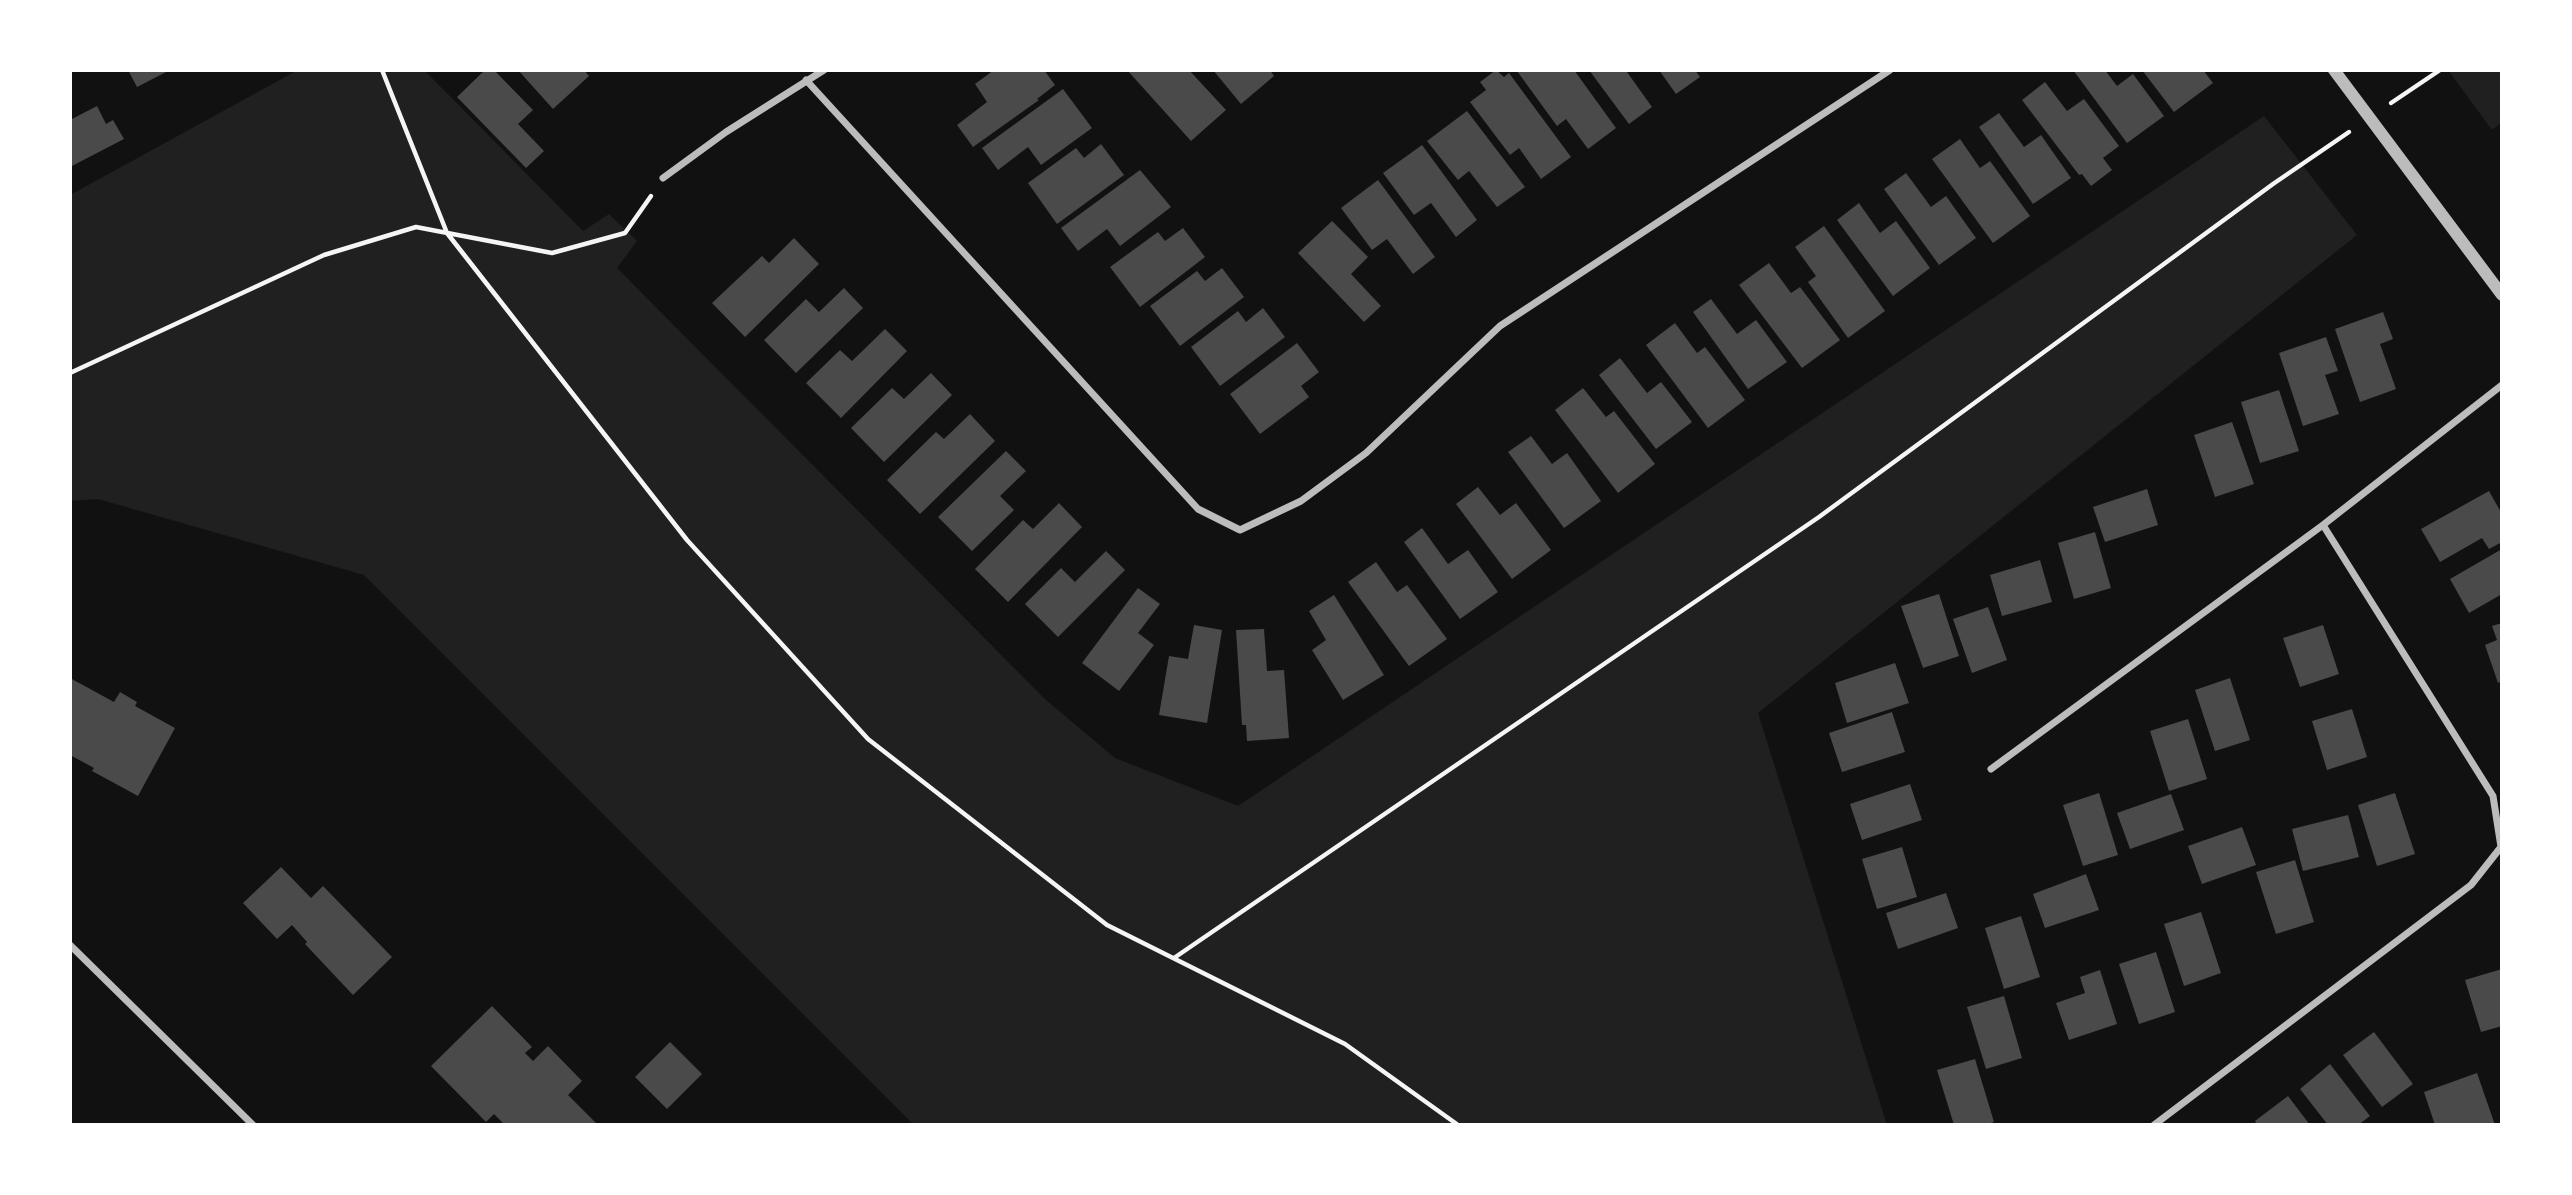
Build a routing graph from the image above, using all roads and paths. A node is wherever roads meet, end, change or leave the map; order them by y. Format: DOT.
graph roads {
  1 [pos="382,70"];
  2 [pos="824,70"];
  3 [pos="1890,70"];
  4 [pos="2334,70"];
  5 [pos="2440,70"];
  6 [pos="806,80"];
  7 [pos="2371,117"];
  8 [pos="663,178"];
  9 [pos="447,233"];
  10 [pos="2502,295"];
  11 [pos="70,373"];
  12 [pos="2502,386"];
  13 [pos="2323,525"];
  14 [pos="1991,769"];
  15 [pos="70,946"];
  16 [pos="1174,958"];
  17 [pos="253,1125"];
  18 [pos="1458,1125"];
  19 [pos="2154,1125"];
  1 -- 9 [label="path"];
  2 -- 6 [label="street"];
  3 -- 6 [label="street"];
  4 -- 7 [label="street"];
  5 -- 7 [label="path"];
  6 -- 8 [label="street"];
  7 -- 10 [label="street"];
  7 -- 16 [label="path"];
  8 -- 9 [label="path"];
  9 -- 11 [label="path"];
  9 -- 16 [label="path"];
  12 -- 13 [label="street"];
  13 -- 14 [label="street"];
  13 -- 19 [label="street"];
  15 -- 17 [label="street"];
  16 -- 18 [label="path"];
}
